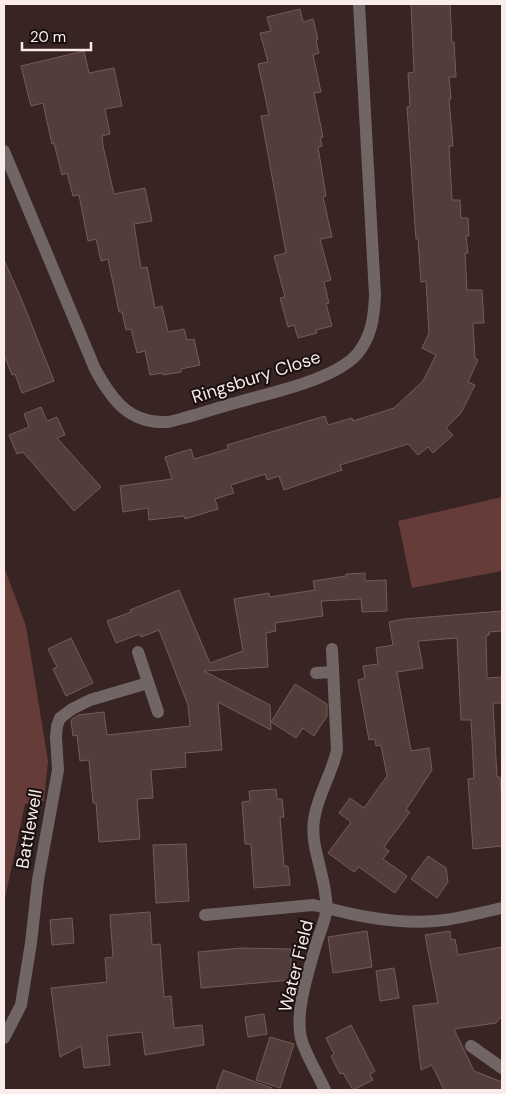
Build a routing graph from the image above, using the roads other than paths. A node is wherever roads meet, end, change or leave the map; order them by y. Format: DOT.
graph roads {
  1 [pos="359,4"];
  2 [pos="4,151"];
  3 [pos="332,649"];
  4 [pos="138,652"];
  5 [pos="333,672"];
  6 [pos="316,673"];
  7 [pos="148,683"];
  8 [pos="158,712"];
  9 [pos="327,908"];
  10 [pos="502,908"];
  11 [pos="205,915"];
  12 [pos="4,1038"];
  13 [pos="471,1046"];
  14 [pos="502,1068"];
  15 [pos="323,1089"];
  1 -- 2 [label="street, Ringsbury Close"];
  3 -- 5 [label="street, Water Field"];
  4 -- 7 [label="street"];
  5 -- 6 [label="street"];
  5 -- 9 [label="street, Water Field"];
  7 -- 8 [label="street"];
  7 -- 12 [label="street, Battlewell"];
  9 -- 10 [label="street"];
  9 -- 11 [label="street"];
  9 -- 15 [label="street, Water Field"];
  13 -- 14 [label="street"];
}
